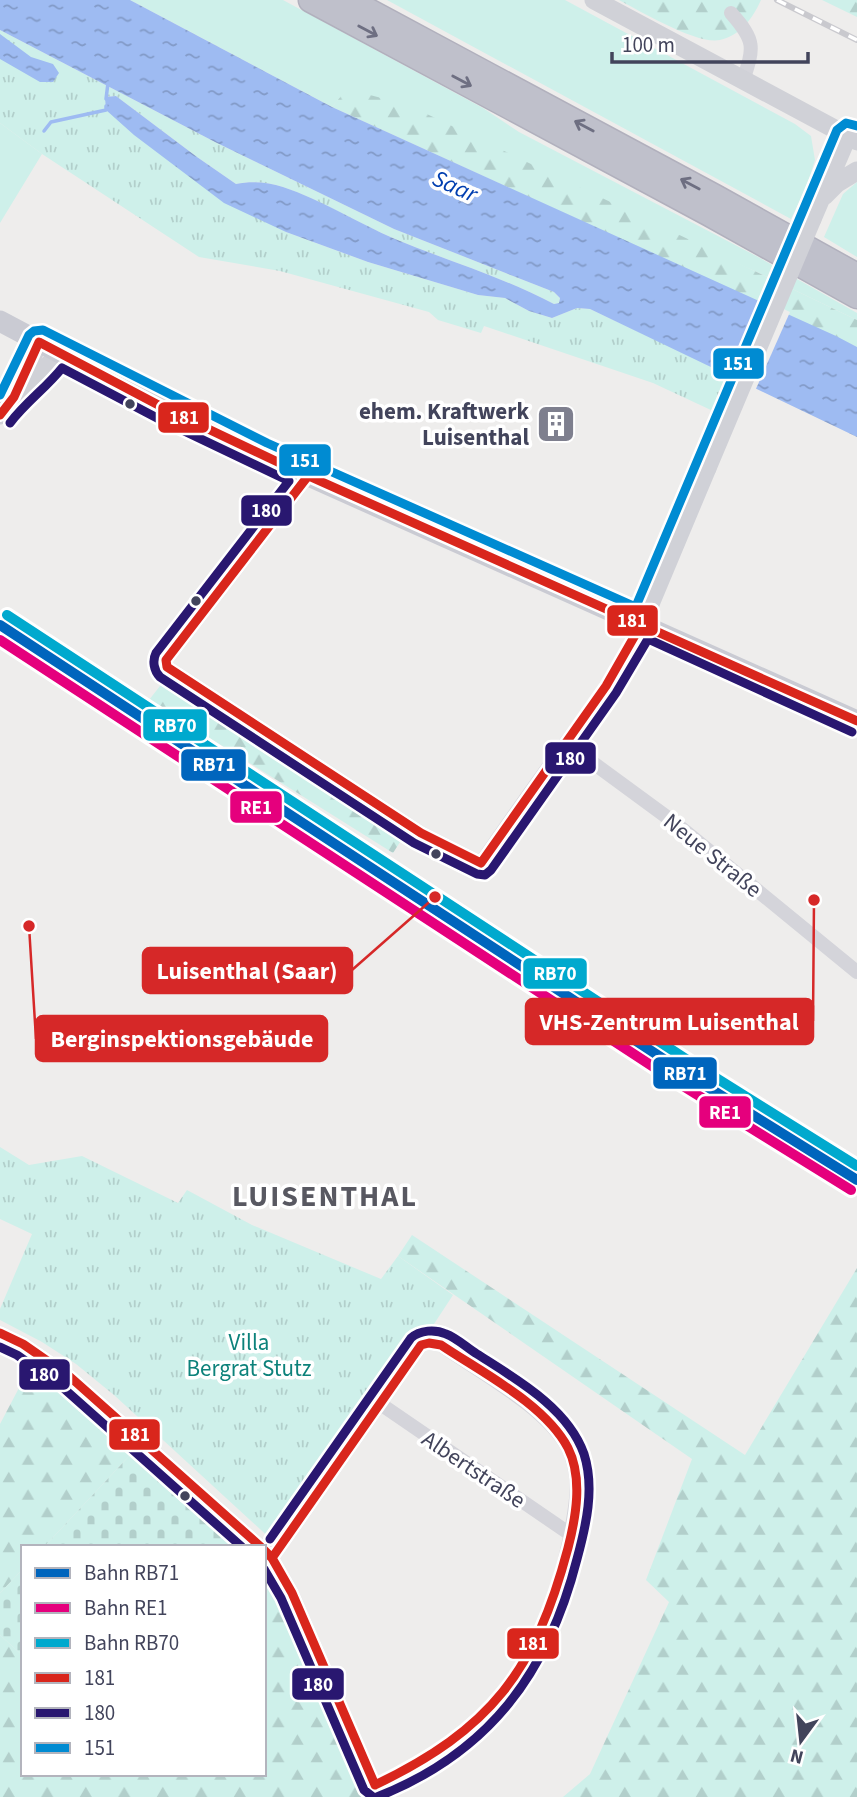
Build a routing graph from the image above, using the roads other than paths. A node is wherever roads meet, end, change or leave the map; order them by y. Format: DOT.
graph roads {
  1 [pos="594,0"];
  2 [pos="328,3"];
  3 [pos="731,13"];
  4 [pos="407,42"];
  5 [pos="743,81"];
  6 [pos="852,138"];
  7 [pos="857,171"];
  8 [pos="816,210"];
  9 [pos="857,276"];
  10 [pos="857,296"];
  11 [pos="0,321"];
  12 [pos="39,342"];
  13 [pos="58,352"];
  14 [pos="13,397"];
  15 [pos="0,415"];
  16 [pos="308,475"];
  17 [pos="642,623"];
  18 [pos="857,721"];
  19 [pos="566,743"];
  20 [pos="857,972"];
  21 [pos="0,1333"];
  22 [pos="379,1403"];
  23 [pos="570,1534"];
  24 [pos="259,1545"];
  25 [pos="266,1551"];
  26 [pos="377,1791"];
  1 -- 5 [label="main road"];
  2 -- 4 [label="highway"];
  3 -- 5 [label="street"];
  9 -- 4 [label="highway, one-way"];
  4 -- 10 [label="highway, one-way"];
  5 -- 6 [label="main road"];
  6 -- 8 [label="main road"];
  7 -- 8 [label="main road"];
  8 -- 17 [label="main road, bridge"];
  11 -- 12 [label="main road"];
  12 -- 13 [label="main road"];
  12 -- 14 [label="main road"];
  13 -- 14 [label="main road"];
  13 -- 16 [label="main road"];
  14 -- 15 [label="main road"];
  16 -- 17 [label="main road"];
  16 -- 19 [label="street"];
  17 -- 18 [label="main road"];
  17 -- 19 [label="street"];
  19 -- 20 [label="street, Neue Straße"];
  21 -- 24 [label="street"];
  22 -- 23 [label="street, Albertstraße"];
  22 -- 23 [label="street"];
  22 -- 25 [label="street"];
  23 -- 26 [label="street"];
  25 -- 26 [label="street"];
}
